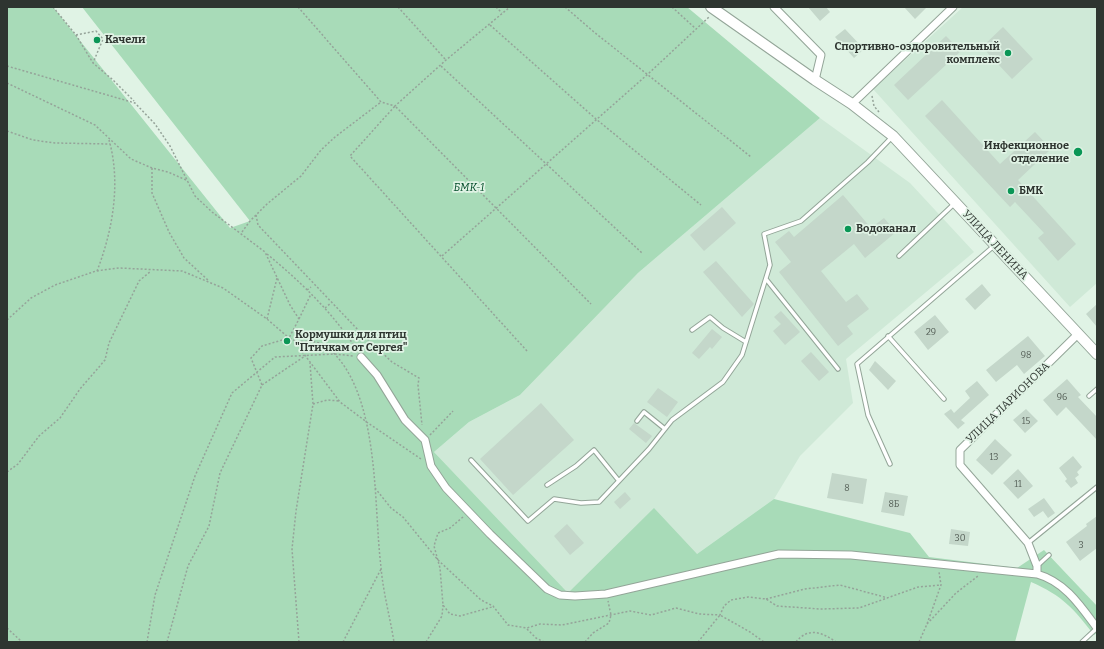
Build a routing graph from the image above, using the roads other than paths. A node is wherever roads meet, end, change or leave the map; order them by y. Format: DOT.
graph roads {
  1 [pos="774,7"];
  2 [pos="953,7"];
  3 [pos="714,9"];
  4 [pos="781,10"];
  5 [pos="815,80"];
  6 [pos="852,104"];
  7 [pos="893,136"];
  8 [pos="956,203"];
  9 [pos="996,244"];
  10 [pos="899,256"];
  11 [pos="766,279"];
  12 [pos="692,330"];
  13 [pos="1078,334"];
  14 [pos="888,336"];
  15 [pos="746,342"];
  16 [pos="1097,353"];
  17 [pos="361,356"];
  18 [pos="838,369"];
  19 [pos="1097,389"];
  20 [pos="1089,396"];
  21 [pos="944,399"];
  22 [pos="637,421"];
  23 [pos="665,429"];
  24 [pos="471,460"];
  25 [pos="890,464"];
  26 [pos="619,481"];
  27 [pos="547,485"];
  28 [pos="1097,487"];
  29 [pos="1028,543"];
  30 [pos="1050,556"];
  31 [pos="1037,566"];
  32 [pos="1037,574"];
  33 [pos="1097,628"];
  34 [pos="1082,642"];
  1 -- 4 [label="street"];
  2 -- 6 [label="street"];
  3 -- 5 [label="main road, УЛИЦА ЛЕНИНА"];
  4 -- 5 [label="street"];
  5 -- 6 [label="main road, УЛИЦА ЛЕНИНА"];
  6 -- 7 [label="main road, УЛИЦА ЛЕНИНА"];
  7 -- 8 [label="main road, УЛИЦА ЛЕНИНА"];
  7 -- 11 [label="lane"];
  8 -- 9 [label="main road, УЛИЦА ЛЕНИНА"];
  8 -- 10 [label="lane"];
  9 -- 13 [label="main road, УЛИЦА ЛЕНИНА"];
  9 -- 14 [label="lane"];
  11 -- 15 [label="lane"];
  11 -- 18 [label="lane"];
  12 -- 15 [label="lane"];
  13 -- 16 [label="main road, УЛИЦА ЛЕНИНА"];
  13 -- 29 [label="street, УЛИЦА ЛАРИОНОВА"];
  14 -- 21 [label="lane"];
  14 -- 25 [label="lane"];
  15 -- 23 [label="lane"];
  17 -- 32 [label="street"];
  19 -- 20 [label="lane"];
  22 -- 23 [label="lane"];
  23 -- 26 [label="lane"];
  24 -- 26 [label="lane"];
  26 -- 27 [label="lane"];
  28 -- 29 [label="lane"];
  29 -- 31 [label="street, УЛИЦА ЛАРИОНОВА"];
  30 -- 31 [label="lane"];
  31 -- 32 [label="street, УЛИЦА ЛАРИОНОВА"];
  32 -- 33 [label="street"];
  33 -- 34 [label="lane"];
}
